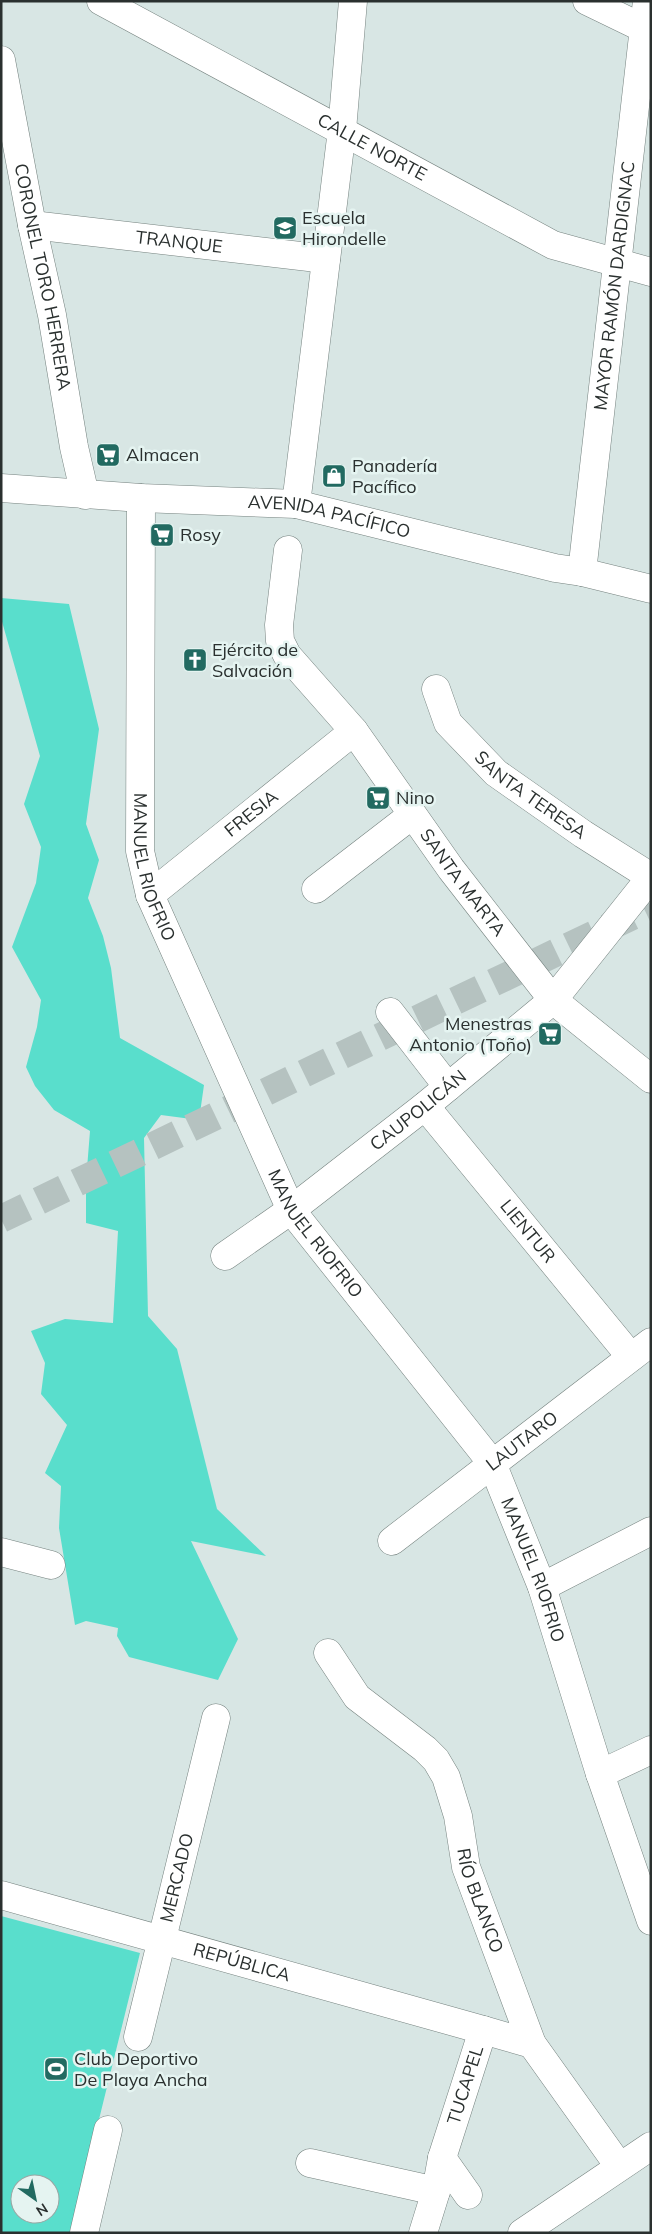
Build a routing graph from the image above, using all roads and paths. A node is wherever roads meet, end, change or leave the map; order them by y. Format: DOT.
graph roads {
  1 [pos="101,1"];
  2 [pos="353,1"];
  3 [pos="587,1"];
  4 [pos="647,1"];
  5 [pos="648,30"];
  6 [pos="1,60"];
  7 [pos="342,130"];
  8 [pos="32,225"];
  9 [pos="326,259"];
  10 [pos="616,263"];
  11 [pos="651,272"];
  12 [pos="1,488"];
  13 [pos="85,495"];
  14 [pos="141,498"];
  15 [pos="296,504"];
  16 [pos="288,550"];
  17 [pos="582,572"];
  18 [pos="651,589"];
  19 [pos="436,689"];
  20 [pos="354,732"];
  21 [pos="412,814"];
  22 [pos="651,877"];
  23 [pos="316,889"];
  24 [pos="150,896"];
  25 [pos="553,1000"];
  26 [pos="390,1012"];
  27 [pos="651,1079"];
  28 [pos="448,1087"];
  29 [pos="425,1106"];
  30 [pos="291,1210"];
  31 [pos="225,1256"];
  32 [pos="641,1349"];
  33 [pos="492,1463"];
  34 [pos="651,1531"];
  35 [pos="392,1541"];
  36 [pos="1,1552"];
  37 [pos="51,1565"];
  38 [pos="542,1587"];
  39 [pos="328,1653"];
  40 [pos="216,1718"];
  41 [pos="651,1750"];
  42 [pos="600,1774"];
  43 [pos="1,1895"];
  44 [pos="651,1921"];
  45 [pos="163,1940"];
  46 [pos="483,2030"];
  47 [pos="138,2037"];
  48 [pos="532,2044"];
  49 [pos="108,2130"];
  50 [pos="651,2146"];
  51 [pos="442,2158"];
  52 [pos="310,2163"];
  53 [pos="619,2166"];
  54 [pos="436,2191"];
  55 [pos="468,2195"];
  56 [pos="84,2233"];
  57 [pos="423,2233"];
  58 [pos="522,2233"];
  1 -- 7 [label="street, CALLE NORTE"];
  2 -- 7 [label="street"];
  3 -- 5 [label="street"];
  4 -- 5 [label="street, MAYOR RAMÓN DARDIGNAC"];
  5 -- 10 [label="street, MAYOR RAMÓN DARDIGNAC"];
  6 -- 8 [label="street, CORONEL TORO HERRERA"];
  7 -- 9 [label="street"];
  7 -- 10 [label="street, CALLE NORTE"];
  8 -- 9 [label="street, TRANQUE"];
  8 -- 13 [label="street, CORONEL TORO HERRERA"];
  9 -- 15 [label="street"];
  10 -- 11 [label="street, CALLE NORTE"];
  10 -- 17 [label="street, MAYOR RAMÓN DARDIGNAC"];
  12 -- 13 [label="street, AVENIDA PACÍFICO"];
  13 -- 14 [label="street, AVENIDA PACÍFICO"];
  14 -- 15 [label="street, AVENIDA PACÍFICO"];
  14 -- 24 [label="street, MANUEL RIOFRIO"];
  15 -- 17 [label="street, AVENIDA PACÍFICO"];
  16 -- 20 [label="street, SANTA MARTA"];
  17 -- 18 [label="street, AVENIDA PACÍFICO"];
  19 -- 22 [label="street, SANTA TERESA"];
  20 -- 21 [label="street, SANTA MARTA"];
  20 -- 24 [label="street, FRESIA"];
  21 -- 23 [label="street"];
  21 -- 25 [label="street, SANTA MARTA"];
  22 -- 25 [label="street, CAUPOLICÁN"];
  24 -- 30 [label="street, MANUEL RIOFRIO"];
  25 -- 27 [label="street, SANTA MARTA"];
  25 -- 28 [label="street, CAUPOLICÁN"];
  26 -- 28 [label="street"];
  28 -- 29 [label="street, CAUPOLICÁN"];
  29 -- 30 [label="street, CAUPOLICÁN"];
  29 -- 32 [label="street, LIENTUR"];
  30 -- 31 [label="street, CAUPOLICÁN"];
  30 -- 33 [label="street, MANUEL RIOFRIO"];
  32 -- 33 [label="street, LAUTARO"];
  33 -- 35 [label="street, LAUTARO"];
  33 -- 38 [label="street, MANUEL RIOFRIO"];
  34 -- 38 [label="street"];
  36 -- 37 [label="street"];
  38 -- 42 [label="street, MANUEL RIOFRIO"];
  39 -- 48 [label="street, RÍO BLANCO"];
  40 -- 45 [label="street, MERCADO"];
  41 -- 42 [label="street"];
  42 -- 44 [label="street, MANUEL RIOFRIO"];
  43 -- 45 [label="street, REPÚBLICA"];
  45 -- 46 [label="street, REPÚBLICA"];
  45 -- 47 [label="street, MERCADO"];
  46 -- 48 [label="street, TUCAPEL"];
  46 -- 51 [label="street, TUCAPEL"];
  48 -- 53 [label="street, RÍO BLANCO"];
  49 -- 56 [label="street"];
  50 -- 53 [label="street"];
  51 -- 54 [label="street, TUCAPEL"];
  51 -- 55 [label="street"];
  52 -- 54 [label="street"];
  53 -- 58 [label="street"];
  54 -- 57 [label="street, TUCAPEL"];
}
